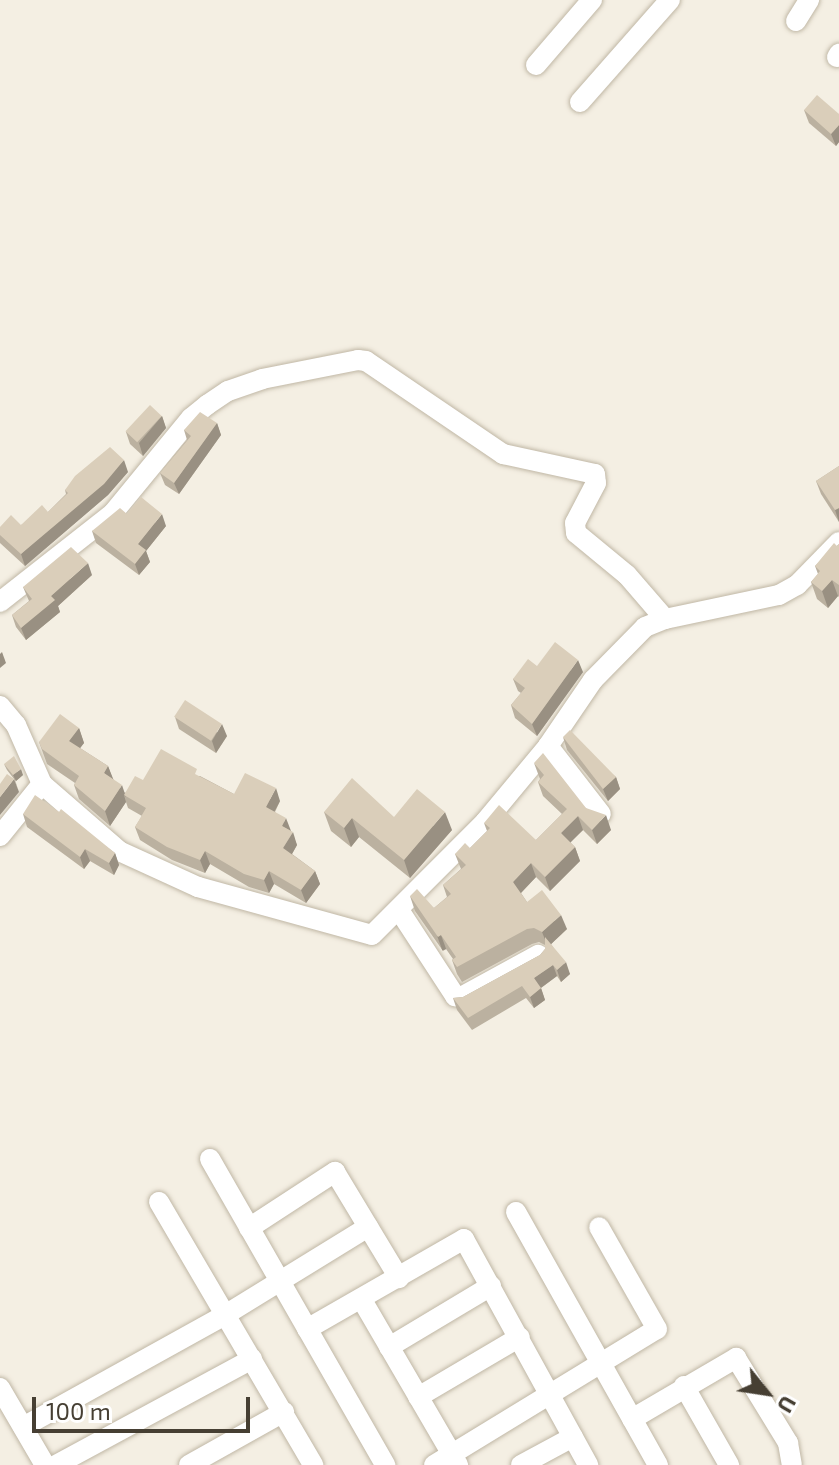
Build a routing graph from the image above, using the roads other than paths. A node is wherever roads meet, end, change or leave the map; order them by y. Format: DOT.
graph roads {
  1 [pos="592,0"];
  2 [pos="670,0"];
  3 [pos="809,0"];
  4 [pos="796,21"];
  5 [pos="536,65"];
  6 [pos="580,102"];
  7 [pos="839,542"];
  8 [pos="0,602"];
  9 [pos="665,619"];
  10 [pos="0,706"];
  11 [pos="548,746"];
  12 [pos="42,784"];
  13 [pos="601,814"];
  14 [pos="0,836"];
  15 [pos="399,910"];
  16 [pos="538,955"];
  17 [pos="210,1159"];
  18 [pos="159,1202"];
  19 [pos="516,1212"];
  20 [pos="368,1227"];
  21 [pos="599,1227"];
  22 [pos="249,1228"];
  23 [pos="399,1278"];
  24 [pos="281,1282"];
  25 [pos="491,1286"];
  26 [pos="362,1300"];
  27 [pos="225,1315"];
  28 [pos="307,1329"];
  29 [pos="520,1337"];
  30 [pos="389,1347"];
  31 [pos="252,1359"];
  32 [pos="600,1361"];
  33 [pos="684,1386"];
  34 [pos="0,1388"];
  35 [pos="553,1396"];
  36 [pos="418,1397"];
  37 [pos="284,1412"];
  38 [pos="632,1419"];
  39 [pos="23,1427"];
  40 [pos="573,1437"];
  41 [pos="447,1462"];
  42 [pos="310,1464"];
  43 [pos="45,1465"];
  44 [pos="56,1465"];
  45 [pos="189,1465"];
  46 [pos="385,1465"];
  47 [pos="521,1465"];
  48 [pos="588,1465"];
  49 [pos="658,1465"];
  50 [pos="729,1465"];
  51 [pos="792,1465"];
  1 -- 5 [label="street"];
  2 -- 6 [label="street"];
  3 -- 4 [label="street"];
  7 -- 9 [label="street"];
  8 -- 9 [label="street"];
  9 -- 11 [label="street"];
  10 -- 12 [label="street"];
  11 -- 13 [label="street"];
  11 -- 15 [label="street"];
  12 -- 14 [label="street"];
  12 -- 15 [label="street"];
  15 -- 16 [label="street"];
  17 -- 22 [label="street"];
  18 -- 27 [label="street"];
  19 -- 32 [label="street"];
  20 -- 22 [label="street"];
  20 -- 23 [label="street"];
  20 -- 24 [label="street"];
  21 -- 32 [label="street"];
  22 -- 24 [label="street"];
  23 -- 25 [label="street"];
  23 -- 26 [label="street"];
  24 -- 27 [label="street"];
  24 -- 28 [label="street"];
  25 -- 29 [label="street"];
  25 -- 30 [label="street"];
  26 -- 28 [label="street"];
  26 -- 30 [label="street"];
  27 -- 31 [label="street"];
  27 -- 39 [label="street"];
  28 -- 46 [label="street"];
  29 -- 35 [label="street"];
  29 -- 36 [label="street"];
  30 -- 36 [label="street"];
  31 -- 37 [label="street"];
  31 -- 44 [label="street"];
  32 -- 35 [label="street"];
  32 -- 38 [label="street"];
  33 -- 38 [label="street"];
  33 -- 50 [label="street"];
  33 -- 51 [label="street"];
  34 -- 39 [label="street"];
  35 -- 40 [label="street"];
  35 -- 41 [label="street"];
  36 -- 41 [label="street"];
  37 -- 42 [label="street"];
  37 -- 45 [label="street"];
  38 -- 49 [label="street"];
  39 -- 43 [label="street"];
  40 -- 47 [label="street"];
  40 -- 48 [label="street"];
}
